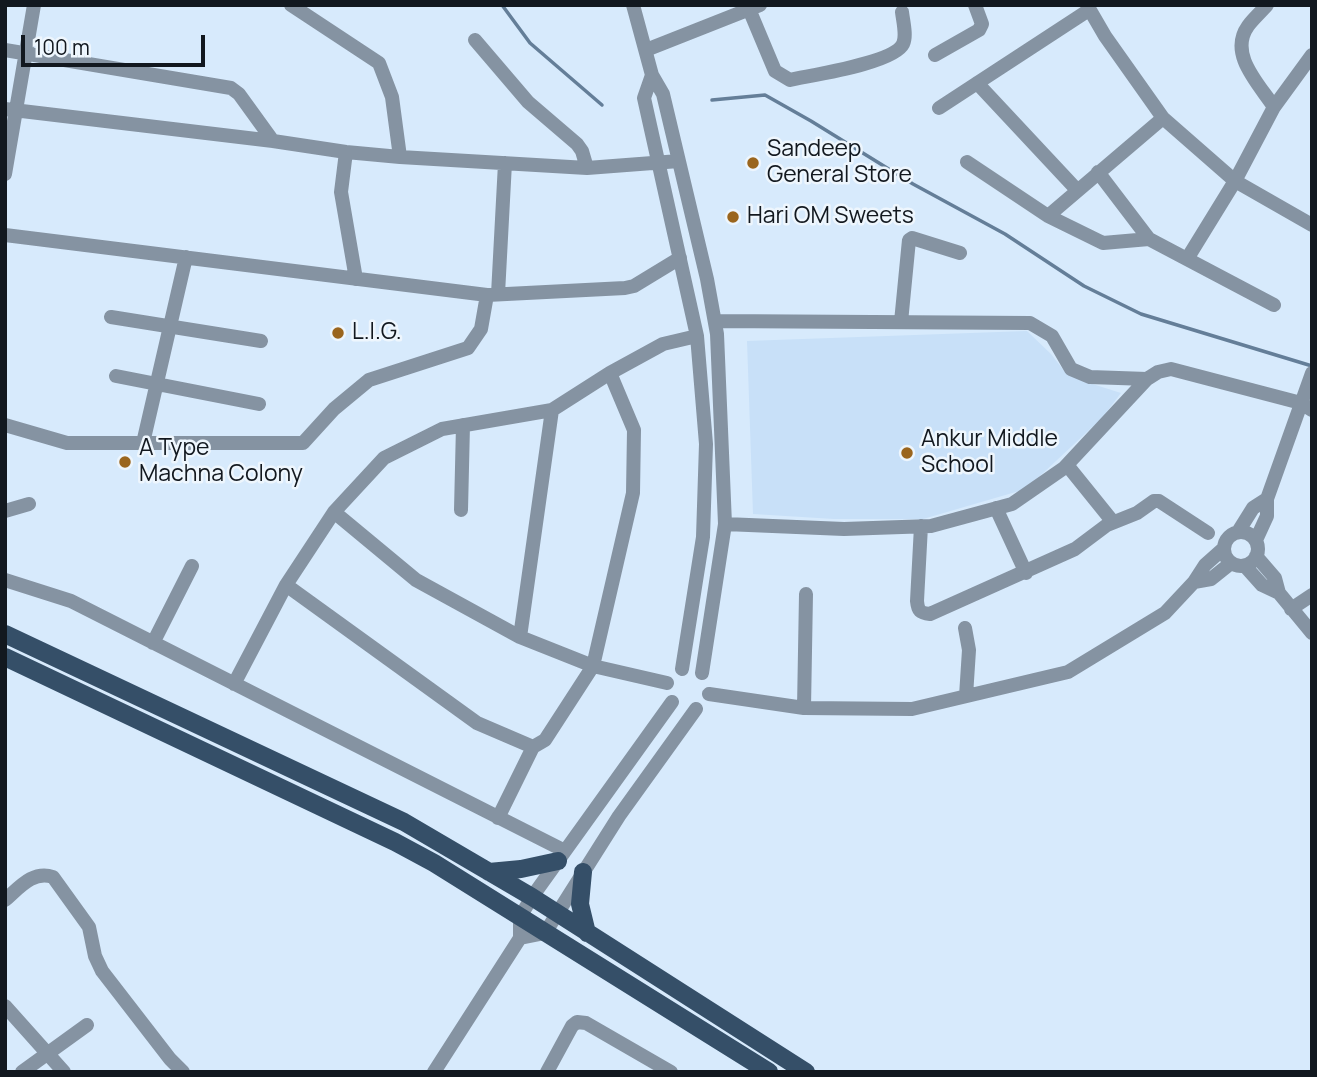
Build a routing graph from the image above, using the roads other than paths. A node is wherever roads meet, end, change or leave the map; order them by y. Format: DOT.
graph roads {
  1 [pos="34,5"];
  2 [pos="291,5"];
  3 [pos="633,5"];
  4 [pos="975,5"];
  5 [pos="1267,5"];
  6 [pos="755,7"];
  7 [pos="1088,8"];
  8 [pos="730,11"];
  9 [pos="901,12"];
  10 [pos="475,40"];
  11 [pos="5,50"];
  12 [pos="646,50"];
  13 [pos="27,52"];
  14 [pos="935,55"];
  15 [pos="1312,55"];
  16 [pos="652,75"];
  17 [pos="977,83"];
  18 [pos="1274,107"];
  19 [pos="939,108"];
  20 [pos="11,109"];
  21 [pos="1163,118"];
  22 [pos="273,141"];
  23 [pos="345,152"];
  24 [pos="400,157"];
  25 [pos="679,161"];
  26 [pos="967,162"];
  27 [pos="505,163"];
  28 [pos="658,163"];
  29 [pos="587,168"];
  30 [pos="1098,172"];
  31 [pos="5,174"];
  32 [pos="1235,181"];
  33 [pos="1077,190"];
  34 [pos="1048,216"];
  35 [pos="1312,225"];
  36 [pos="5,235"];
  37 [pos="1149,239"];
  38 [pos="960,253"];
  39 [pos="186,257"];
  40 [pos="680,258"];
  41 [pos="1187,259"];
  42 [pos="356,279"];
  43 [pos="493,295"];
  44 [pos="1274,304"];
  45 [pos="111,317"];
  46 [pos="715,321"];
  47 [pos="901,322"];
  48 [pos="170,327"];
  49 [pos="697,336"];
  50 [pos="261,341"];
  51 [pos="610,373"];
  52 [pos="116,376"];
  53 [pos="1310,377"];
  54 [pos="1147,379"];
  55 [pos="158,384"];
  56 [pos="259,404"];
  57 [pos="1307,406"];
  58 [pos="552,410"];
  59 [pos="5,425"];
  60 [pos="463,425"];
  61 [pos="144,443"];
  62 [pos="1067,465"];
  63 [pos="1267,499"];
  64 [pos="29,504"];
  65 [pos="996,508"];
  66 [pos="461,510"];
  67 [pos="5,511"];
  68 [pos="334,512"];
  69 [pos="1113,522"];
  70 [pos="725,524"];
  71 [pos="921,526"];
  72 [pos="1238,532"];
  73 [pos="1208,533"];
  74 [pos="1255,540"];
  75 [pos="1223,549"];
  76 [pos="1256,556"];
  77 [pos="1238,565"];
  78 [pos="192,566"];
  79 [pos="1026,573"];
  80 [pos="5,580"];
  81 [pos="1194,582"];
  82 [pos="286,585"];
  83 [pos="1279,593"];
  84 [pos="806,594"];
  85 [pos="1312,595"];
  86 [pos="1291,609"];
  87 [pos="965,628"];
  88 [pos="1312,633"];
  89 [pos="5,634"];
  90 [pos="520,637"];
  91 [pos="153,643"];
  92 [pos="5,657"];
  93 [pos="593,666"];
  94 [pos="682,669"];
  95 [pos="702,673"];
  96 [pos="667,683"];
  97 [pos="234,684"];
  98 [pos="709,694"];
  99 [pos="966,696"];
  100 [pos="672,702"];
  101 [pos="804,708"];
  102 [pos="696,709"];
  103 [pos="533,747"];
  104 [pos="318,782"];
  105 [pos="309,802"];
  106 [pos="498,818"];
  107 [pos="445,846"];
  108 [pos="561,856"];
  109 [pos="434,863"];
  110 [pos="489,872"];
  111 [pos="583,872"];
  112 [pos="532,897"];
  113 [pos="5,900"];
  114 [pos="556,914"];
  115 [pos="520,917"];
  116 [pos="545,933"];
  117 [pos="587,933"];
  118 [pos="520,938"];
  119 [pos="5,1006"];
  120 [pos="87,1025"];
  121 [pos="48,1054"];
  122 [pos="22,1072"];
  123 [pos="64,1072"];
  124 [pos="183,1072"];
  125 [pos="434,1072"];
  126 [pos="547,1072"];
  127 [pos="671,1072"];
  128 [pos="769,1072"];
  129 [pos="806,1072"];
  1 -- 13 [label="street"];
  2 -- 24 [label="street"];
  3 -- 12 [label="street"];
  4 -- 14 [label="street"];
  5 -- 18 [label="street"];
  6 -- 8 [label="street"];
  6 -- 9 [label="street"];
  7 -- 17 [label="street"];
  7 -- 21 [label="street"];
  8 -- 12 [label="street"];
  10 -- 29 [label="street"];
  11 -- 13 [label="street"];
  12 -- 16 [label="street"];
  13 -- 20 [label="street"];
  13 -- 22 [label="street"];
  15 -- 18 [label="street"];
  16 -- 25 [label="street"];
  16 -- 28 [label="street"];
  17 -- 19 [label="street"];
  17 -- 33 [label="street"];
  18 -- 32 [label="street"];
  20 -- 22 [label="street"];
  20 -- 31 [label="street"];
  21 -- 30 [label="street"];
  21 -- 32 [label="street"];
  22 -- 23 [label="street"];
  23 -- 24 [label="street"];
  23 -- 42 [label="street"];
  24 -- 27 [label="street"];
  25 -- 28 [label="street"];
  25 -- 46 [label="street"];
  26 -- 34 [label="street"];
  27 -- 29 [label="street"];
  27 -- 43 [label="street"];
  28 -- 29 [label="street"];
  28 -- 40 [label="street"];
  30 -- 33 [label="street"];
  30 -- 37 [label="street"];
  32 -- 35 [label="street"];
  32 -- 41 [label="street"];
  33 -- 34 [label="street"];
  34 -- 37 [label="street"];
  36 -- 39 [label="street"];
  37 -- 41 [label="street"];
  38 -- 47 [label="street"];
  39 -- 42 [label="street"];
  39 -- 48 [label="street"];
  40 -- 43 [label="street"];
  40 -- 49 [label="street"];
  41 -- 44 [label="street"];
  42 -- 43 [label="street"];
  43 -- 61 [label="street"];
  45 -- 48 [label="street"];
  46 -- 47 [label="street"];
  46 -- 70 [label="street"];
  47 -- 54 [label="street"];
  48 -- 50 [label="street"];
  48 -- 55 [label="street"];
  49 -- 51 [label="street"];
  49 -- 94 [label="street"];
  51 -- 58 [label="street"];
  51 -- 93 [label="street"];
  52 -- 55 [label="street"];
  53 -- 57 [label="street"];
  54 -- 57 [label="street"];
  54 -- 62 [label="street"];
  55 -- 56 [label="street"];
  55 -- 61 [label="street"];
  57 -- 63 [label="street"];
  58 -- 60 [label="street"];
  58 -- 90 [label="street"];
  59 -- 61 [label="street"];
  60 -- 66 [label="street"];
  60 -- 68 [label="street"];
  62 -- 65 [label="street"];
  62 -- 69 [label="street"];
  63 -- 72 [label="street"];
  63 -- 74 [label="street"];
  64 -- 67 [label="street"];
  65 -- 71 [label="street"];
  65 -- 79 [label="street"];
  68 -- 82 [label="street"];
  68 -- 90 [label="street"];
  69 -- 73 [label="street"];
  69 -- 79 [label="street"];
  70 -- 71 [label="street"];
  70 -- 95 [label="street"];
  71 -- 79 [label="street"];
  72 -- 74 [label="street"];
  72 -- 75 [label="street"];
  74 -- 76 [label="street"];
  75 -- 77 [label="street"];
  75 -- 81 [label="street"];
  76 -- 77 [label="street"];
  76 -- 83 [label="street"];
  77 -- 81 [label="street"];
  77 -- 83 [label="street"];
  78 -- 91 [label="street"];
  80 -- 91 [label="street"];
  81 -- 99 [label="street"];
  82 -- 97 [label="street"];
  82 -- 103 [label="street"];
  83 -- 86 [label="street"];
  84 -- 101 [label="street"];
  85 -- 86 [label="street"];
  86 -- 88 [label="street"];
  87 -- 99 [label="street"];
  89 -- 104 [label="main road"];
  90 -- 93 [label="street"];
  91 -- 97 [label="street"];
  92 -- 105 [label="main road"];
  93 -- 96 [label="street"];
  93 -- 103 [label="street"];
  94 -- 95 [label="street"];
  94 -- 96 [label="street"];
  95 -- 98 [label="street"];
  96 -- 100 [label="street"];
  97 -- 106 [label="street"];
  98 -- 101 [label="street"];
  98 -- 102 [label="street"];
  99 -- 101 [label="street"];
  100 -- 102 [label="street"];
  100 -- 108 [label="street"];
  102 -- 111 [label="street"];
  103 -- 106 [label="street"];
  104 -- 105 [label="main road"];
  104 -- 107 [label="main road"];
  105 -- 109 [label="main road"];
  106 -- 108 [label="street"];
  107 -- 109 [label="main road"];
  107 -- 110 [label="main road"];
  108 -- 110 [label="main road"];
  108 -- 112 [label="street"];
  109 -- 115 [label="main road"];
  110 -- 112 [label="main road"];
  111 -- 114 [label="street"];
  111 -- 117 [label="main road"];
  112 -- 114 [label="main road"];
  112 -- 115 [label="street"];
  113 -- 124 [label="street"];
  114 -- 116 [label="street"];
  114 -- 117 [label="main road"];
  115 -- 116 [label="main road"];
  115 -- 118 [label="street"];
  116 -- 118 [label="street"];
  116 -- 128 [label="main road"];
  117 -- 129 [label="main road"];
  118 -- 125 [label="street"];
  119 -- 121 [label="street"];
  120 -- 121 [label="street"];
  121 -- 122 [label="street"];
  121 -- 123 [label="street"];
  126 -- 127 [label="street"];
}
